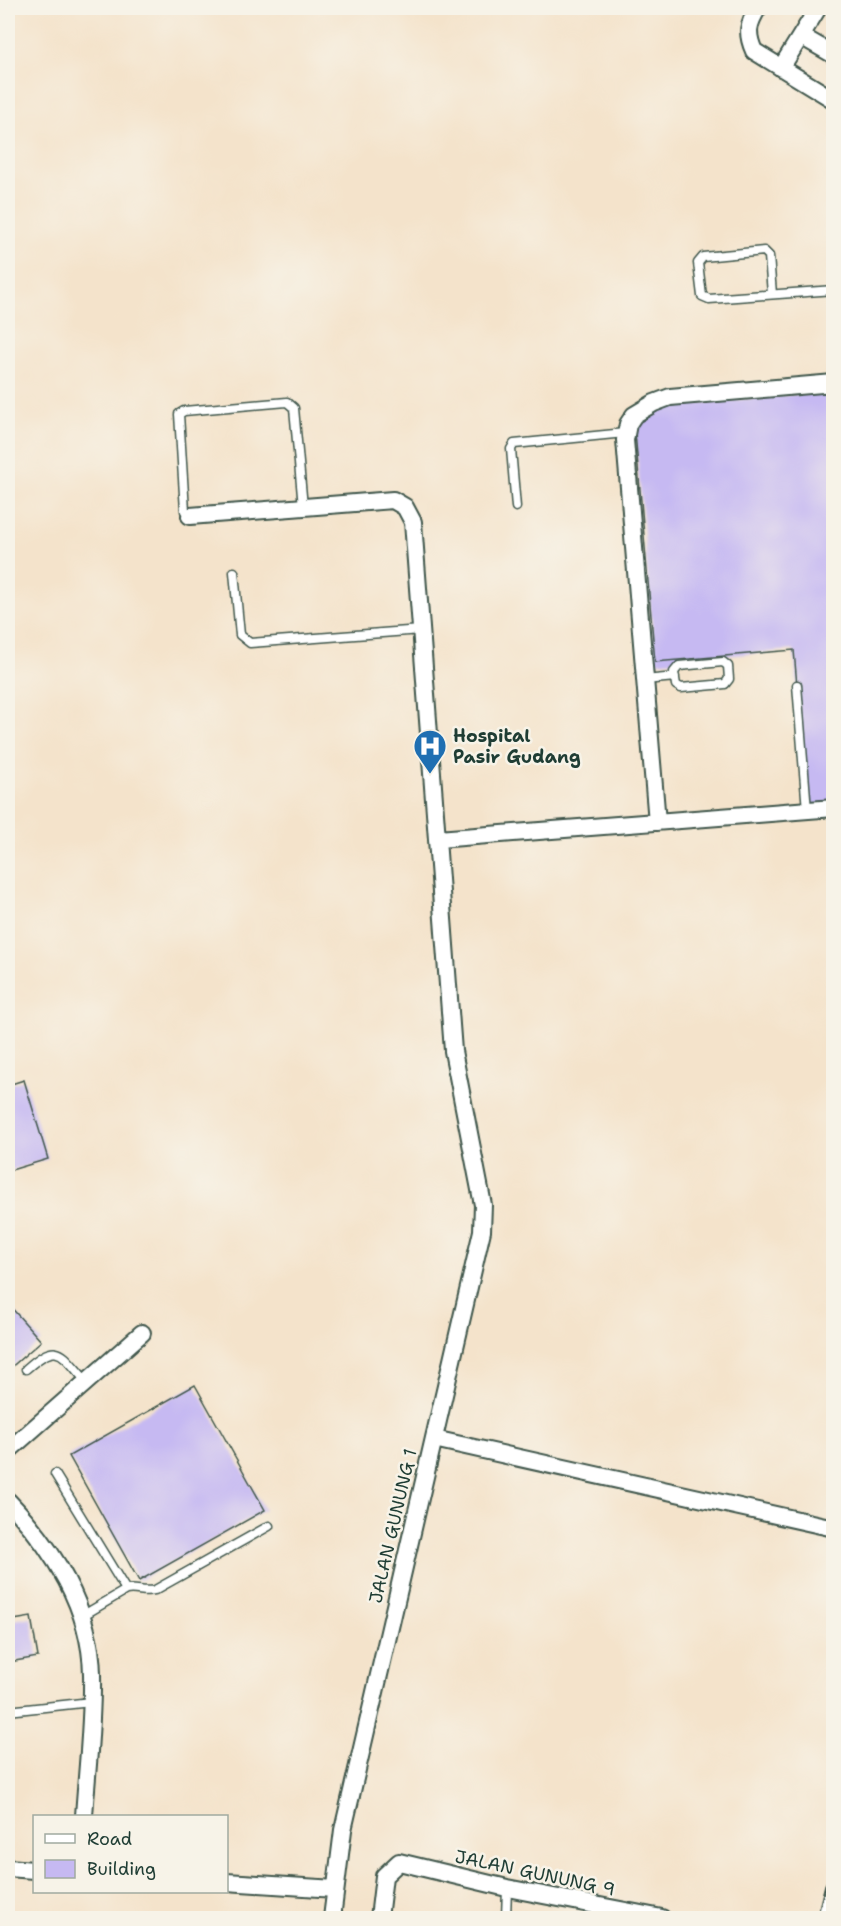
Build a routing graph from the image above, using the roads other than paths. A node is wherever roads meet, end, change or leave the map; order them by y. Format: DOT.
graph roads {
  1 [pos="758,8"];
  2 [pos="818,8"];
  3 [pos="801,36"];
  4 [pos="834,55"];
  5 [pos="781,68"];
  6 [pos="834,100"];
  7 [pos="834,290"];
  8 [pos="772,294"];
  9 [pos="834,382"];
  10 [pos="625,433"];
  11 [pos="303,507"];
  12 [pos="516,507"];
  13 [pos="190,516"];
  14 [pos="234,572"];
  15 [pos="421,630"];
  16 [pos="675,677"];
  17 [pos="645,680"];
  18 [pos="797,685"];
  19 [pos="834,808"];
  20 [pos="807,810"];
  21 [pos="657,822"];
  22 [pos="438,839"];
  23 [pos="142,1333"];
  24 [pos="26,1369"];
  25 [pos="87,1383"];
  26 [pos="434,1438"];
  27 [pos="8,1451"];
  28 [pos="55,1474"];
  29 [pos="8,1501"];
  30 [pos="269,1526"];
  31 [pos="834,1528"];
  32 [pos="126,1590"];
  33 [pos="82,1616"];
  34 [pos="91,1702"];
  35 [pos="8,1711"];
  36 [pos="84,1815"];
  37 [pos="8,1868"];
  38 [pos="33,1870"];
  39 [pos="228,1882"];
  40 [pos="834,1887"];
  41 [pos="507,1888"];
  42 [pos="335,1889"];
  43 [pos="332,1918"];
  44 [pos="379,1918"];
  45 [pos="506,1918"];
  46 [pos="662,1918"];
  47 [pos="826,1918"];
  1 -- 5 [label="street"];
  2 -- 3 [label="street"];
  3 -- 4 [label="street"];
  3 -- 5 [label="street"];
  5 -- 6 [label="street"];
  7 -- 8 [label="lane"];
  8 -- 8 [label="lane"];
  9 -- 10 [label="street"];
  10 -- 12 [label="lane"];
  10 -- 17 [label="street"];
  11 -- 13 [label="street"];
  11 -- 13 [label="lane"];
  11 -- 15 [label="street"];
  14 -- 15 [label="lane"];
  15 -- 22 [label="street"];
  16 -- 16 [label="lane"];
  16 -- 17 [label="lane"];
  17 -- 21 [label="street"];
  18 -- 20 [label="lane"];
  19 -- 20 [label="street"];
  20 -- 21 [label="street"];
  21 -- 22 [label="street"];
  22 -- 26 [label="street"];
  23 -- 25 [label="street"];
  24 -- 25 [label="lane"];
  25 -- 27 [label="street"];
  26 -- 31 [label="street, JALAN GUNUNG 1"];
  26 -- 42 [label="street, JALAN GUNUNG 1"];
  28 -- 32 [label="lane"];
  29 -- 33 [label="street"];
  30 -- 32 [label="lane"];
  32 -- 33 [label="lane"];
  33 -- 34 [label="street"];
  34 -- 35 [label="lane"];
  34 -- 36 [label="street"];
  37 -- 38 [label="street"];
  39 -- 42 [label="street"];
  40 -- 47 [label="street"];
  41 -- 44 [label="street, JALAN GUNUNG 9"];
  41 -- 45 [label="lane"];
  41 -- 46 [label="street, JALAN GUNUNG 9"];
  42 -- 43 [label="street, JALAN GUNUNG 1"];
}
